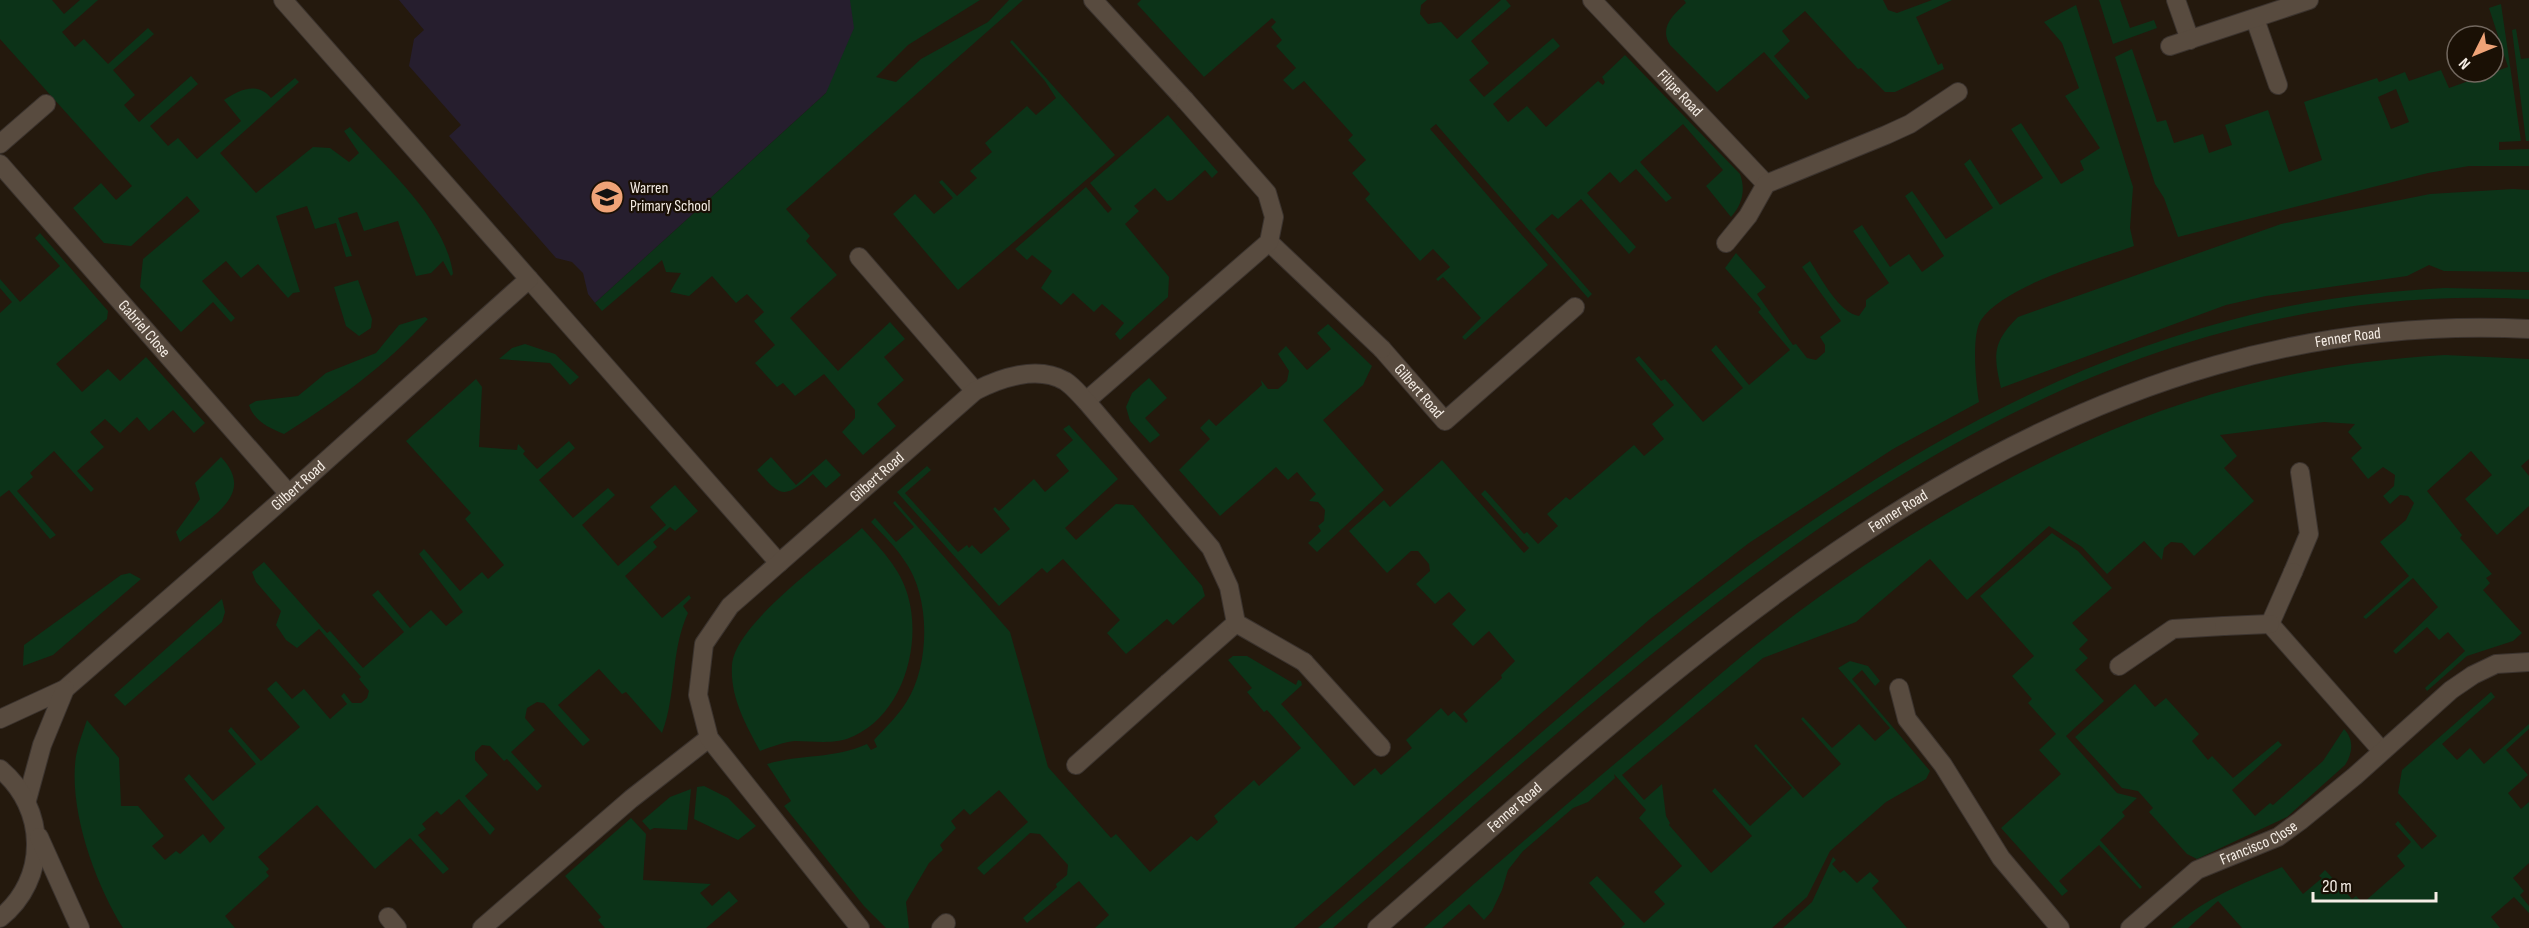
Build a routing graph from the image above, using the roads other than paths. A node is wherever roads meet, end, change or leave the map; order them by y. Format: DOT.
graph roads {
  1 [pos="283,0"];
  2 [pos="1093,0"];
  3 [pos="1592,0"];
  4 [pos="2176,0"];
  5 [pos="2308,0"];
  6 [pos="2255,19"];
  7 [pos="2190,40"];
  8 [pos="2170,46"];
  9 [pos="2278,85"];
  10 [pos="1958,92"];
  11 [pos="46,104"];
  12 [pos="0,144"];
  13 [pos="0,164"];
  14 [pos="1766,184"];
  15 [pos="1269,242"];
  16 [pos="1726,243"];
  17 [pos="859,257"];
  18 [pos="529,279"];
  19 [pos="1575,308"];
  20 [pos="2529,329"];
  21 [pos="975,391"];
  22 [pos="1086,400"];
  23 [pos="2300,472"];
  24 [pos="289,494"];
  25 [pos="779,563"];
  26 [pos="1236,623"];
  27 [pos="2270,624"];
  28 [pos="2529,662"];
  29 [pos="2119,666"];
  30 [pos="1899,688"];
  31 [pos="65,689"];
  32 [pos="0,719"];
  33 [pos="709,738"];
  34 [pos="1381,747"];
  35 [pos="2382,750"];
  36 [pos="1076,765"];
  37 [pos="0,769"];
  38 [pos="27,800"];
  39 [pos="37,832"];
  40 [pos="0,918"];
  41 [pos="80,928"];
  42 [pos="482,928"];
  43 [pos="860,928"];
  44 [pos="1377,928"];
  45 [pos="2060,928"];
  46 [pos="2130,928"];
  1 -- 18 [label="street"];
  2 -- 15 [label="street"];
  3 -- 14 [label="street, Filipe Road"];
  4 -- 7 [label="street"];
  5 -- 6 [label="street"];
  6 -- 7 [label="street"];
  6 -- 9 [label="street"];
  7 -- 8 [label="street"];
  10 -- 14 [label="street"];
  11 -- 12 [label="street"];
  13 -- 24 [label="street, Gabriel Close"];
  14 -- 16 [label="street"];
  15 -- 19 [label="street, Gilbert Road"];
  15 -- 22 [label="street"];
  17 -- 21 [label="street"];
  18 -- 24 [label="street, Gilbert Road"];
  18 -- 25 [label="street"];
  20 -- 44 [label="street, Fenner Road"];
  21 -- 22 [label="street, Gilbert Road"];
  21 -- 25 [label="street, Gilbert Road"];
  22 -- 26 [label="street, Gilbert Road"];
  23 -- 27 [label="street"];
  24 -- 31 [label="street, Gilbert Road"];
  25 -- 33 [label="street, Gilbert Road"];
  26 -- 34 [label="street"];
  26 -- 36 [label="street"];
  27 -- 29 [label="street"];
  27 -- 35 [label="street"];
  28 -- 35 [label="street, Francisco Close"];
  30 -- 45 [label="street"];
  31 -- 32 [label="street, Gilbert Road"];
  31 -- 38 [label="street, Gilbert Road"];
  33 -- 42 [label="street"];
  33 -- 43 [label="street, Gilbert Road"];
  35 -- 46 [label="street, Francisco Close"];
  37 -- 38 [label="street"];
  38 -- 39 [label="street"];
  39 -- 40 [label="street"];
  39 -- 41 [label="street"];
}
